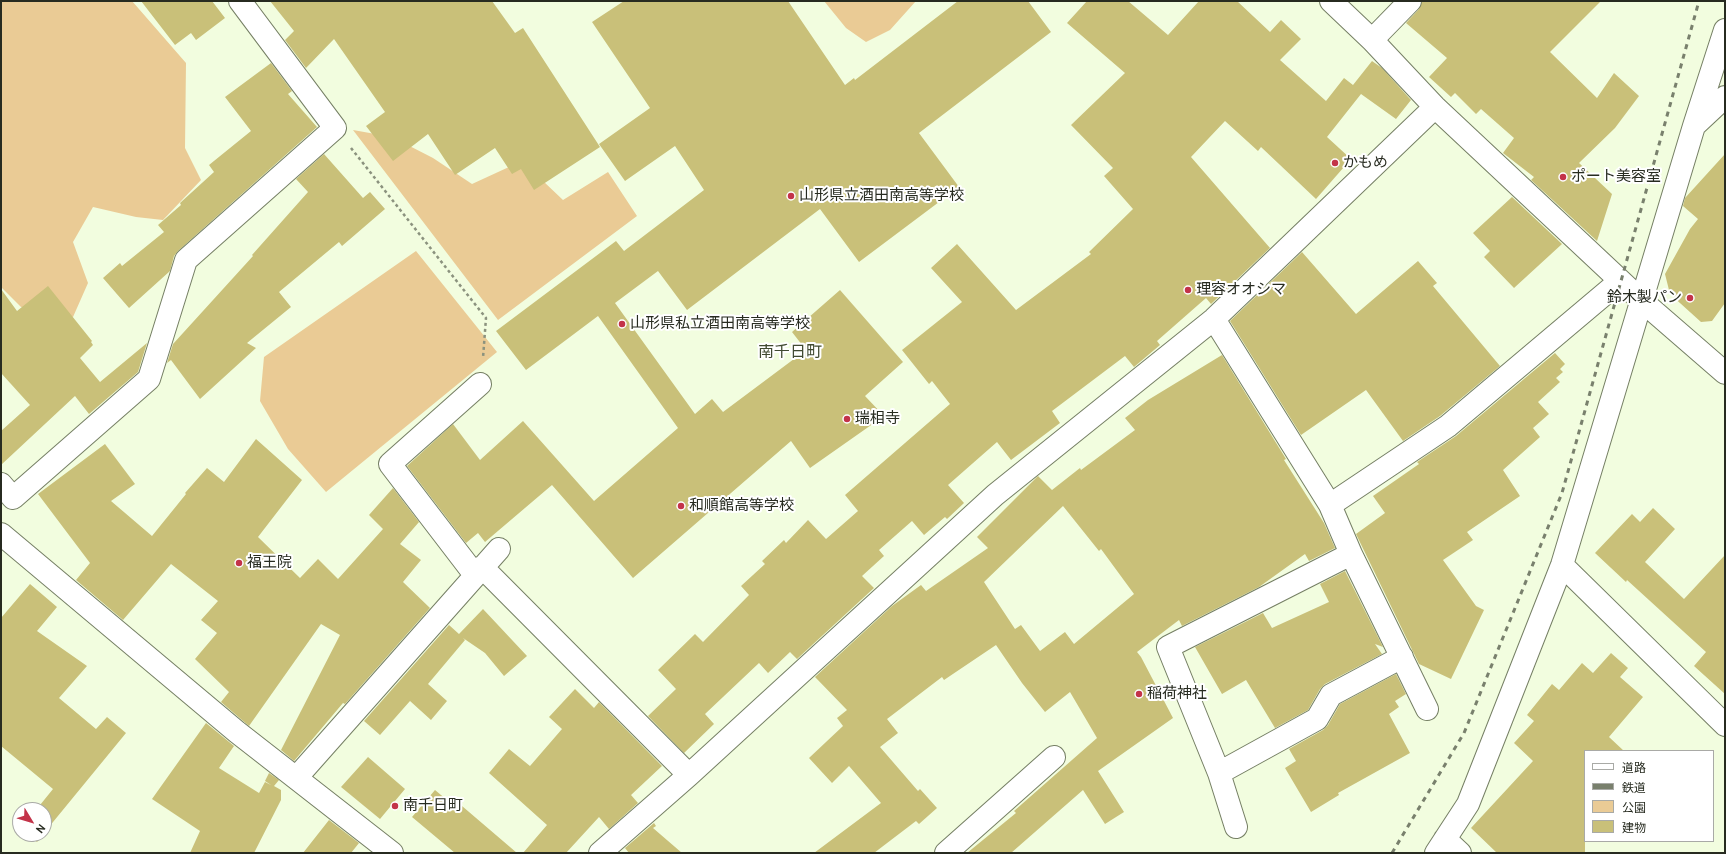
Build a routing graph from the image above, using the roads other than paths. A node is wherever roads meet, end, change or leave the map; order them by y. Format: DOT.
graph roads {
  1 [pos="240,1"];
  2 [pos="1331,1"];
  3 [pos="1410,1"];
  4 [pos="1725,30"];
  5 [pos="1372,40"];
  6 [pos="1725,97"];
  7 [pos="1435,107"];
  8 [pos="1694,126"];
  9 [pos="1620,281"];
  10 [pos="1642,301"];
  11 [pos="1214,319"];
  12 [pos="1725,373"];
  13 [pos="480,384"];
  14 [pos="1,484"];
  15 [pos="1330,505"];
  16 [pos="1,534"];
  17 [pos="498,549"];
  18 [pos="1351,554"];
  19 [pos="1562,565"];
  20 [pos="478,571"];
  21 [pos="1402,657"];
  22 [pos="1427,709"];
  23 [pos="1725,725"];
  24 [pos="1054,757"];
  25 [pos="1219,772"];
  26 [pos="689,776"];
  27 [pos="296,778"];
  28 [pos="1236,827"];
  29 [pos="1447,848"];
  30 [pos="392,853"];
  31 [pos="600,853"];
  32 [pos="946,853"];
  1 -- 14 [label="street"];
  2 -- 5 [label="street"];
  3 -- 5 [label="street"];
  4 -- 8 [label="street"];
  5 -- 7 [label="street"];
  6 -- 8 [label="street"];
  7 -- 9 [label="street"];
  7 -- 11 [label="street"];
  8 -- 10 [label="street"];
  9 -- 10 [label="street"];
  9 -- 15 [label="street"];
  10 -- 12 [label="street"];
  10 -- 19 [label="street"];
  11 -- 15 [label="street"];
  11 -- 26 [label="street"];
  13 -- 20 [label="street"];
  15 -- 18 [label="street"];
  16 -- 27 [label="street"];
  17 -- 20 [label="street"];
  18 -- 21 [label="street"];
  18 -- 25 [label="street"];
  19 -- 23 [label="street"];
  19 -- 29 [label="street"];
  20 -- 26 [label="street"];
  20 -- 27 [label="street"];
  21 -- 22 [label="street"];
  21 -- 25 [label="street"];
  24 -- 32 [label="street"];
  25 -- 28 [label="street"];
  26 -- 31 [label="street"];
  27 -- 30 [label="street"];
}
